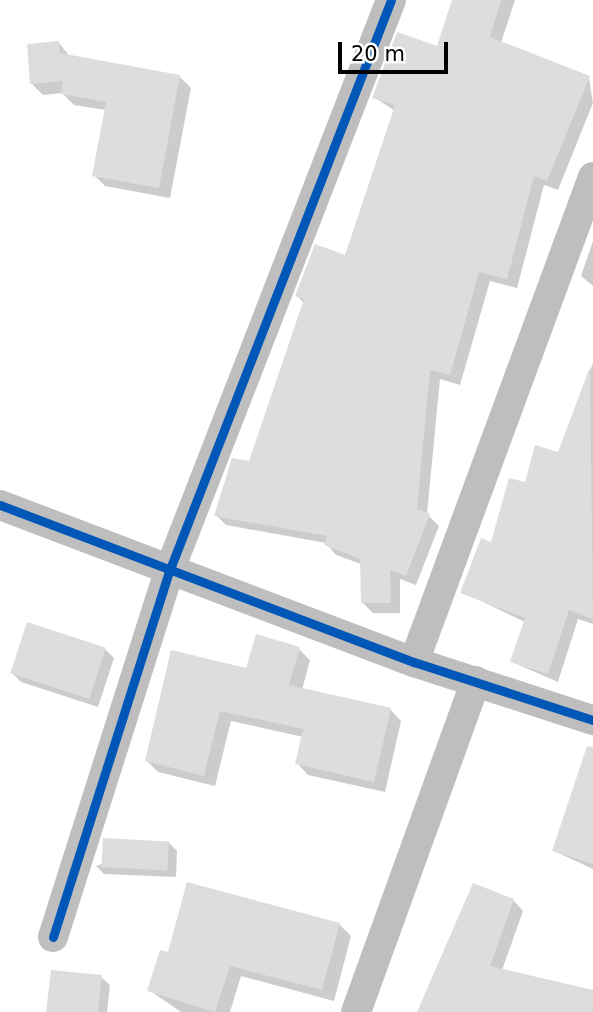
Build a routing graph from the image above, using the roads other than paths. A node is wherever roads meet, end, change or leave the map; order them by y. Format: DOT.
graph roads {
  1 [pos="391,0"];
  2 [pos="593,177"];
  3 [pos="0,505"];
  4 [pos="170,569"];
  5 [pos="414,662"];
  6 [pos="476,681"];
  7 [pos="593,720"];
  8 [pos="53,937"];
  9 [pos="356,1012"];
  1 -- 4 [label="street"];
  2 -- 5 [label="street"];
  3 -- 4 [label="street"];
  4 -- 5 [label="street"];
  4 -- 8 [label="street"];
  5 -- 6 [label="street"];
  6 -- 7 [label="street"];
  6 -- 9 [label="street"];
}
